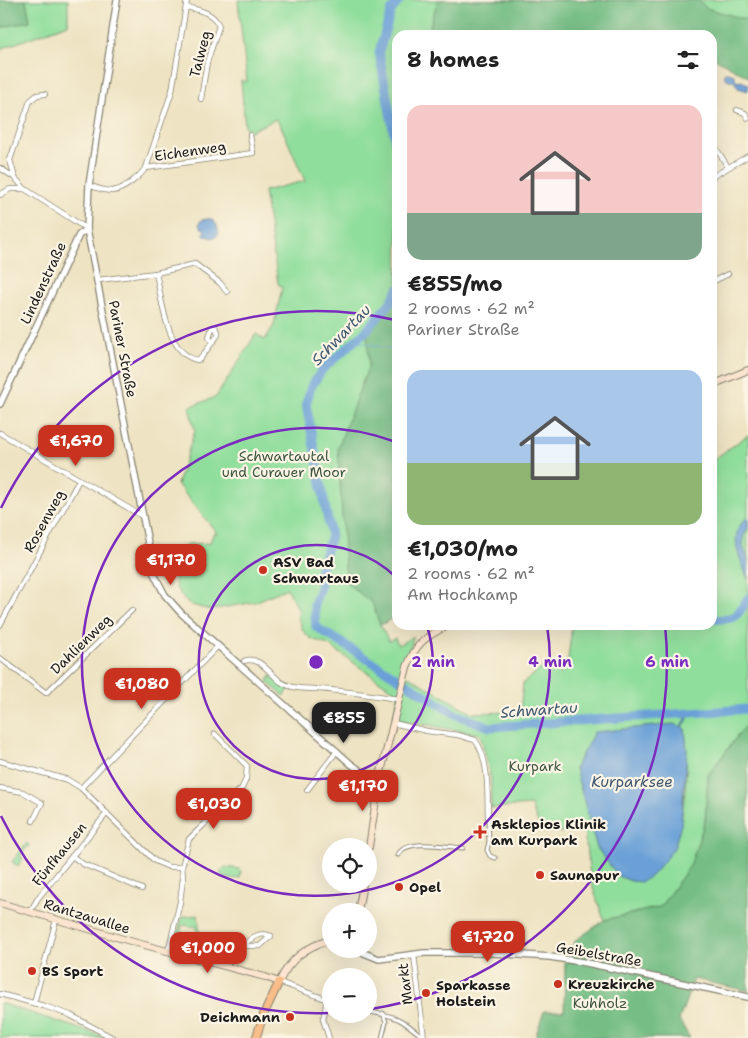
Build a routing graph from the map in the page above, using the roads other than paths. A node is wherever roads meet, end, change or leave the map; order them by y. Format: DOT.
graph roads {
  1 [pos="117,0"];
  2 [pos="187,0"];
  3 [pos="186,8"];
  4 [pos="45,94"];
  5 [pos="201,99"];
  6 [pos="737,110"];
  7 [pos="748,118"];
  8 [pos="250,135"];
  9 [pos="717,150"];
  10 [pos="748,156"];
  11 [pos="728,167"];
  12 [pos="0,168"];
  13 [pos="146,168"];
  14 [pos="717,174"];
  15 [pos="15,178"];
  16 [pos="89,185"];
  17 [pos="25,189"];
  18 [pos="0,195"];
  19 [pos="87,229"];
  20 [pos="156,273"];
  21 [pos="728,274"];
  22 [pos="98,280"];
  23 [pos="717,280"];
  24 [pos="227,292"];
  25 [pos="212,343"];
  26 [pos="748,370"];
  27 [pos="717,383"];
  28 [pos="0,404"];
  29 [pos="0,433"];
  30 [pos="79,480"];
  31 [pos="142,516"];
  32 [pos="132,610"];
  33 [pos="0,625"];
  34 [pos="439,630"];
  35 [pos="218,646"];
  36 [pos="0,658"];
  37 [pos="244,661"];
  38 [pos="398,699"];
  39 [pos="393,723"];
  40 [pos="215,734"];
  41 [pos="337,752"];
  42 [pos="0,761"];
  43 [pos="379,780"];
  44 [pos="0,788"];
  45 [pos="81,788"];
  46 [pos="307,790"];
  47 [pos="107,813"];
  48 [pos="488,818"];
  49 [pos="33,821"];
  50 [pos="370,838"];
  51 [pos="463,848"];
  52 [pos="398,855"];
  53 [pos="72,856"];
  54 [pos="495,858"];
  55 [pos="182,867"];
  56 [pos="142,889"];
  57 [pos="0,903"];
  58 [pos="30,912"];
  59 [pos="56,920"];
  60 [pos="322,942"];
  61 [pos="243,946"];
  62 [pos="168,952"];
  63 [pos="414,955"];
  64 [pos="377,958"];
  65 [pos="196,959"];
  66 [pos="279,982"];
  67 [pos="0,994"];
  68 [pos="748,997"];
  69 [pos="322,998"];
  70 [pos="34,1003"];
  71 [pos="377,1013"];
  72 [pos="383,1013"];
  73 [pos="323,1023"];
  74 [pos="113,1038"];
  75 [pos="256,1038"];
  76 [pos="329,1038"];
  77 [pos="382,1038"];
  78 [pos="424,1038"];
  1 -- 16 [label="street, Pariner Straße"];
  2 -- 3 [label="street"];
  3 -- 5 [label="street, Talweg"];
  3 -- 13 [label="street"];
  4 -- 15 [label="street"];
  6 -- 7 [label="street"];
  8 -- 13 [label="street, Eichenweg"];
  9 -- 11 [label="street"];
  10 -- 11 [label="street"];
  11 -- 14 [label="street"];
  12 -- 15 [label="street"];
  13 -- 16 [label="street, Eichenweg"];
  15 -- 17 [label="street"];
  16 -- 19 [label="street, Pariner Straße"];
  17 -- 18 [label="street"];
  17 -- 19 [label="street"];
  19 -- 22 [label="street, Pariner Straße"];
  19 -- 28 [label="street, Lindenstraße"];
  20 -- 22 [label="street"];
  20 -- 24 [label="street"];
  20 -- 25 [label="street"];
  21 -- 23 [label="street"];
  22 -- 31 [label="street, Pariner Straße"];
  26 -- 27 [label="main road"];
  29 -- 30 [label="street"];
  30 -- 31 [label="street"];
  30 -- 33 [label="street, Rosenweg"];
  31 -- 35 [label="street, Pariner Straße"];
  32 -- 36 [label="street, Dahlienweg"];
  34 -- 38 [label="main road"];
  35 -- 41 [label="street, Pariner Straße"];
  35 -- 45 [label="street"];
  37 -- 38 [label="street"];
  38 -- 39 [label="main road"];
  39 -- 43 [label="main road"];
  39 -- 48 [label="street"];
  40 -- 55 [label="street"];
  41 -- 43 [label="street, Pariner Straße"];
  41 -- 46 [label="street"];
  42 -- 45 [label="street"];
  43 -- 50 [label="main road"];
  44 -- 49 [label="street"];
  45 -- 47 [label="street"];
  47 -- 53 [label="street, Fünfhausen"];
  47 -- 55 [label="street"];
  48 -- 54 [label="street"];
  51 -- 52 [label="street"];
  53 -- 56 [label="street"];
  53 -- 58 [label="street, Fünfhausen"];
  55 -- 62 [label="street"];
  57 -- 58 [label="main road, Rantzauallee"];
  58 -- 59 [label="main road, Rantzauallee"];
  59 -- 62 [label="main road, Rantzauallee"];
  59 -- 70 [label="street"];
  60 -- 66 [label="main road"];
  61 -- 61 [label="street"];
  61 -- 65 [label="street"];
  62 -- 65 [label="main road, Rantzauallee"];
  63 -- 64 [label="street, Markt"];
  63 -- 68 [label="street, Geibelstraße"];
  63 -- 78 [label="street, Markt"];
  65 -- 66 [label="main road, Rantzauallee"];
  66 -- 69 [label="street"];
  66 -- 75 [label="main road"];
  67 -- 70 [label="street"];
  70 -- 74 [label="street"];
  71 -- 72 [label="street, Markt"];
  72 -- 77 [label="street"];
  72 -- 78 [label="street, Markt"];
  73 -- 76 [label="street"];
}
